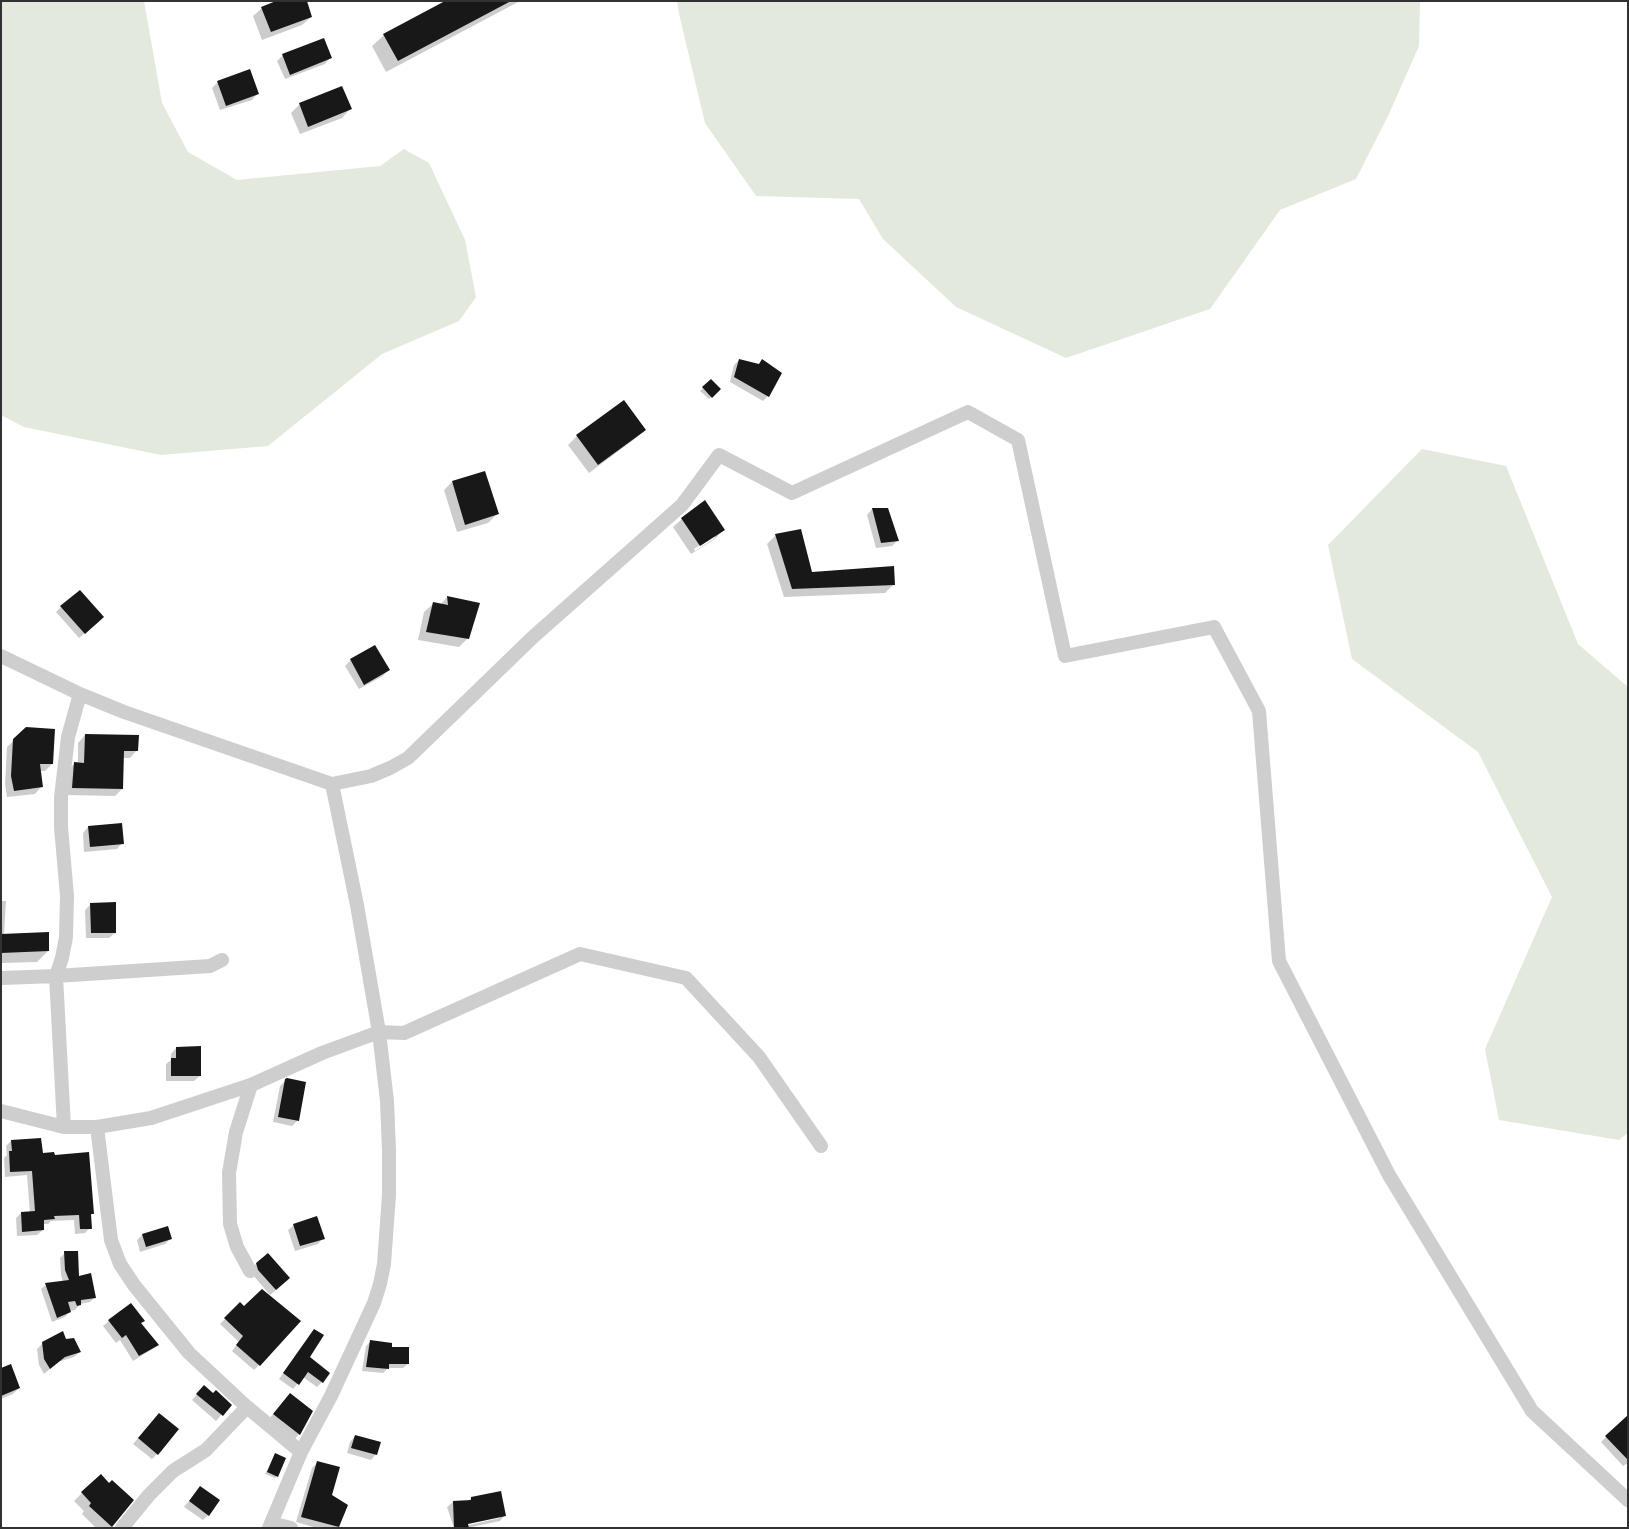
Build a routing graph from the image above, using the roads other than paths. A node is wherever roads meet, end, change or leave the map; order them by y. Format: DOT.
graph roads {
  1 [pos="1,656"];
  2 [pos="80,694"];
  3 [pos="332,784"];
  4 [pos="222,960"];
  5 [pos="56,976"];
  6 [pos="1,978"];
  7 [pos="379,1032"];
  8 [pos="251,1085"];
  9 [pos="1,1111"];
  10 [pos="64,1127"];
  11 [pos="97,1127"];
  12 [pos="821,1146"];
  13 [pos="250,1271"];
  14 [pos="247,1406"];
  15 [pos="301,1452"];
  16 [pos="1628,1500"];
  17 [pos="270,1525"];
  18 [pos="122,1528"];
  19 [pos="291,1528"];
  1 -- 2 [label="street"];
  2 -- 3 [label="street"];
  2 -- 5 [label="street"];
  3 -- 7 [label="street"];
  3 -- 16 [label="street"];
  4 -- 5 [label="street"];
  5 -- 6 [label="street"];
  5 -- 10 [label="street"];
  7 -- 8 [label="street"];
  7 -- 12 [label="street"];
  7 -- 15 [label="street"];
  8 -- 11 [label="street"];
  8 -- 13 [label="street"];
  9 -- 10 [label="street"];
  10 -- 11 [label="street"];
  11 -- 14 [label="street"];
  14 -- 15 [label="street"];
  14 -- 18 [label="street"];
  15 -- 17 [label="street"];
  17 -- 19 [label="street"];
}
